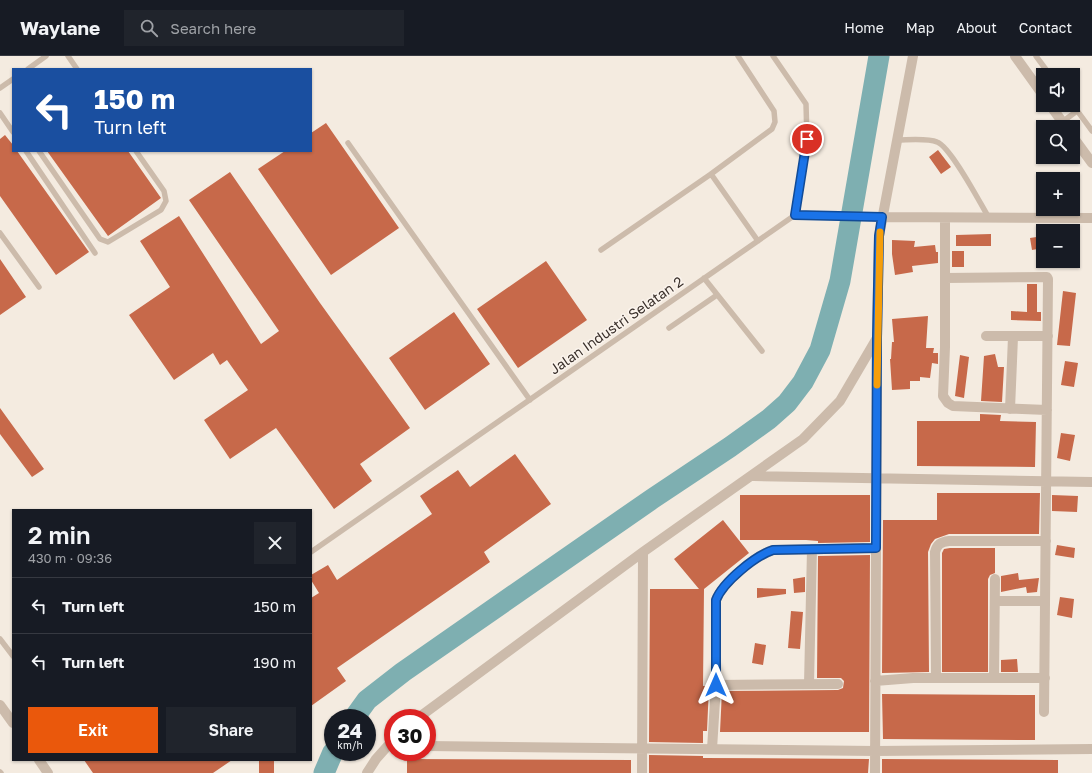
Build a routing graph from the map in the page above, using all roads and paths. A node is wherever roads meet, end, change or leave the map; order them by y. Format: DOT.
graph roads {
  1 [pos="46,56"];
  2 [pos="68,56"];
  3 [pos="738,56"];
  4 [pos="773,56"];
  5 [pos="913,56"];
  6 [pos="1015,56"];
  7 [pos="1036,56"];
  8 [pos="29,68"];
  9 [pos="76,68"];
  10 [pos="1045,68"];
  11 [pos="12,80"];
  12 [pos="1036,85"];
  13 [pos="0,88"];
  14 [pos="1076,112"];
  15 [pos="1078,112"];
  16 [pos="0,113"];
  17 [pos="1068,120"];
  18 [pos="12,131"];
  19 [pos="1092,131"];
  20 [pos="897,140"];
  21 [pos="348,142"];
  22 [pos="1080,147"];
  23 [pos="27,152"];
  24 [pos="40,152"];
  25 [pos="137,152"];
  26 [pos="1092,163"];
  27 [pos="711,174"];
  28 [pos="795,215"];
  29 [pos="882,217"];
  30 [pos="945,218"];
  31 [pos="989,218"];
  32 [pos="1092,218"];
  33 [pos="0,233"];
  34 [pos="758,241"];
  35 [pos="601,250"];
  36 [pos="95,253"];
  37 [pos="704,278"];
  38 [pos="945,278"];
  39 [pos="39,286"];
  40 [pos="717,295"];
  41 [pos="669,328"];
  42 [pos="986,336"];
  43 [pos="1048,336"];
  44 [pos="1012,337"];
  45 [pos="877,338"];
  46 [pos="762,351"];
  47 [pos="530,400"];
  48 [pos="1010,409"];
  49 [pos="1047,410"];
  50 [pos="754,476"];
  51 [pos="876,478"];
  52 [pos="1046,481"];
  53 [pos="1092,482"];
  54 [pos="1046,541"];
  55 [pos="876,548"];
  56 [pos="812,549"];
  57 [pos="312,551"];
  58 [pos="643,552"];
  59 [pos="995,579"];
  60 [pos="995,601"];
  61 [pos="1045,601"];
  62 [pos="0,639"];
  63 [pos="12,655"];
  64 [pos="936,678"];
  65 [pos="994,678"];
  66 [pos="1045,678"];
  67 [pos="875,681"];
  68 [pos="810,684"];
  69 [pos="838,684"];
  70 [pos="716,685"];
  71 [pos="0,705"];
  72 [pos="430,709"];
  73 [pos="1044,712"];
  74 [pos="12,722"];
  75 [pos="436,746"];
  76 [pos="643,749"];
  77 [pos="712,749"];
  78 [pos="1092,749"];
  79 [pos="875,751"];
  80 [pos="384,752"];
  81 [pos="40,761"];
  82 [pos="48,773"];
  83 [pos="367,773"];
  84 [pos="642,773"];
  85 [pos="875,773"];
  1 -- 8 [label="lane"];
  2 -- 9 [label="lane"];
  3 -- 27 [label="lane"];
  4 -- 28 [label="lane"];
  5 -- 20 [label="street"];
  6 -- 12 [label="street"];
  7 -- 10 [label="lane"];
  11 -- 13 [label="lane"];
  14 -- 17 [label="lane"];
  15 -- 19 [label="lane"];
  16 -- 18 [label="lane"];
  20 -- 29 [label="street"];
  20 -- 31 [label="lane"];
  21 -- 47 [label="lane"];
  22 -- 26 [label="street"];
  23 -- 36 [label="lane"];
  24 -- 25 [label="lane"];
  27 -- 34 [label="lane"];
  27 -- 35 [label="lane"];
  28 -- 29 [label="lane"];
  28 -- 34 [label="lane, Jalan Industri Selatan 2"];
  29 -- 30 [label="street"];
  29 -- 45 [label="street"];
  30 -- 31 [label="street"];
  30 -- 38 [label="street"];
  31 -- 32 [label="street"];
  33 -- 39 [label="lane"];
  34 -- 37 [label="lane, Jalan Industri Selatan 2"];
  37 -- 40 [label="lane"];
  37 -- 47 [label="lane, Jalan Industri Selatan 2"];
  38 -- 43 [label="street"];
  38 -- 48 [label="street"];
  40 -- 41 [label="lane"];
  40 -- 46 [label="lane"];
  42 -- 44 [label="street"];
  43 -- 44 [label="street"];
  43 -- 49 [label="street"];
  44 -- 48 [label="street"];
  45 -- 50 [label="street"];
  45 -- 51 [label="street"];
  47 -- 57 [label="lane, Jalan Industri Selatan 2"];
  48 -- 49 [label="street"];
  49 -- 52 [label="street"];
  50 -- 51 [label="street"];
  50 -- 58 [label="street"];
  51 -- 52 [label="street"];
  51 -- 55 [label="street"];
  52 -- 53 [label="street"];
  52 -- 54 [label="street"];
  54 -- 61 [label="street"];
  54 -- 64 [label="street"];
  55 -- 56 [label="street"];
  55 -- 67 [label="street"];
  56 -- 68 [label="street"];
  56 -- 70 [label="street"];
  58 -- 72 [label="street"];
  58 -- 76 [label="street"];
  59 -- 60 [label="street"];
  60 -- 61 [label="street"];
  60 -- 65 [label="street"];
  61 -- 66 [label="street"];
  62 -- 63 [label="lane"];
  64 -- 65 [label="street"];
  64 -- 67 [label="street"];
  65 -- 66 [label="street"];
  66 -- 73 [label="street"];
  67 -- 79 [label="street"];
  68 -- 69 [label="street"];
  68 -- 70 [label="street"];
  70 -- 77 [label="street"];
  71 -- 74 [label="street"];
  75 -- 76 [label="street"];
  76 -- 77 [label="street"];
  76 -- 84 [label="street"];
  77 -- 79 [label="street"];
  78 -- 79 [label="street"];
  79 -- 85 [label="street"];
  80 -- 83 [label="street"];
  81 -- 82 [label="street"];
}
